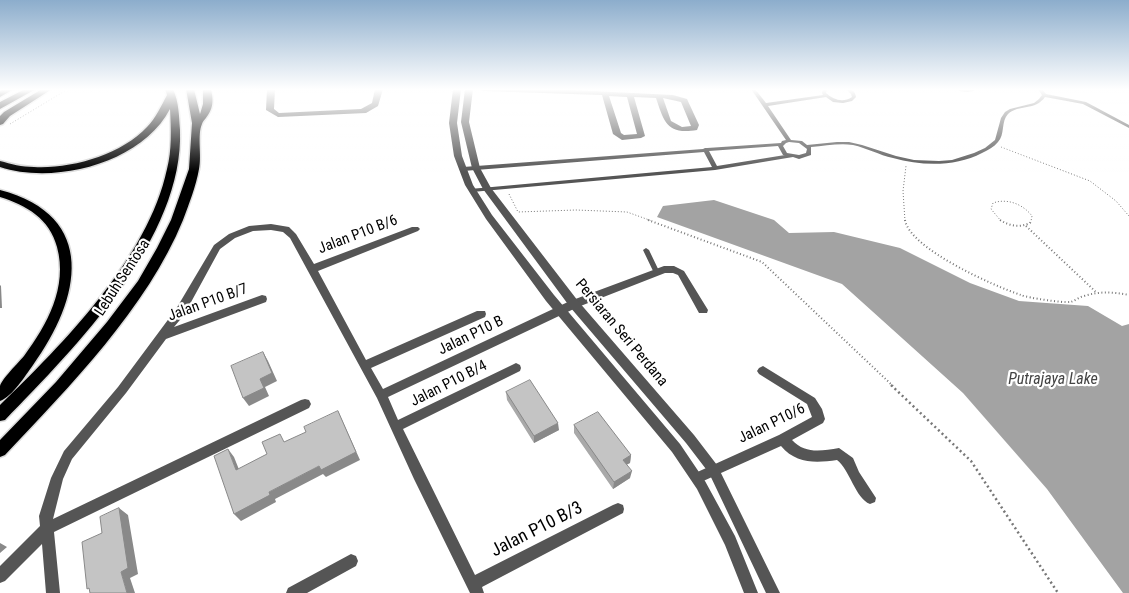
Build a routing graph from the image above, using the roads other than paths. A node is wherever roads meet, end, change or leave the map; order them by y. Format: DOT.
graph roads {
  1 [pos="161,117"];
  2 [pos="175,117"];
  3 [pos="196,117"];
  4 [pos="203,117"];
  5 [pos="454,117"];
  6 [pos="466,117"];
  7 [pos="612,117"];
  8 [pos="636,117"];
  9 [pos="666,117"];
  10 [pos="691,117"];
  11 [pos="772,117"];
  12 [pos="1004,117"];
  13 [pos="1110,117"];
  14 [pos="197,123"];
  15 [pos="1129,127"];
  16 [pos="789,140"];
  17 [pos="782,144"];
  18 [pos="808,146"];
  19 [pos="706,149"];
  20 [pos="791,156"];
  21 [pos="0,164"];
  22 [pos="476,168"];
  23 [pos="715,168"];
  24 [pos="463,169"];
  25 [pos="487,189"];
  26 [pos="472,190"];
  27 [pos="0,194"];
  28 [pos="415,229"];
  29 [pos="646,250"];
  30 [pos="312,269"];
  31 [pos="657,272"];
  32 [pos="262,299"];
  33 [pos="574,304"];
  34 [pos="560,310"];
  35 [pos="704,310"];
  36 [pos="481,314"];
  37 [pos="163,336"];
  38 [pos="364,366"];
  39 [pos="516,368"];
  40 [pos="763,371"];
  41 [pos="0,395"];
  42 [pos="381,395"];
  43 [pos="305,404"];
  44 [pos="0,415"];
  45 [pos="396,427"];
  46 [pos="783,439"];
  47 [pos="0,450"];
  48 [pos="712,469"];
  49 [pos="697,478"];
  50 [pos="870,498"];
  51 [pos="618,509"];
  52 [pos="47,529"];
  53 [pos="351,561"];
  54 [pos="0,576"];
  55 [pos="475,588"];
  56 [pos="53,593"];
  57 [pos="293,593"];
  58 [pos="751,593"];
  59 [pos="773,593"];
  1 -- 21 [label="main road"];
  2 -- 44 [label="main road, Lebuh Sentosa"];
  3 -- 14 [label="main road, Lebuh Sentosa"];
  4 -- 14 [label="main road"];
  5 -- 24 [label="street"];
  6 -- 22 [label="street, Persiaran Seri Perdana"];
  7 -- 8 [label="street"];
  9 -- 10 [label="street"];
  11 -- 16 [label="lane"];
  12 -- 18 [label="lane"];
  13 -- 15 [label="lane"];
  14 -- 47 [label="main road, Lebuh Sentosa"];
  16 -- 17 [label="lane"];
  16 -- 18 [label="lane"];
  17 -- 19 [label="lane"];
  17 -- 20 [label="lane"];
  18 -- 20 [label="lane"];
  19 -- 22 [label="lane"];
  19 -- 23 [label="lane"];
  20 -- 23 [label="lane"];
  22 -- 24 [label="lane"];
  22 -- 25 [label="street, Persiaran Seri Perdana"];
  23 -- 25 [label="lane"];
  24 -- 26 [label="street"];
  25 -- 26 [label="lane"];
  25 -- 33 [label="street, Persiaran Seri Perdana"];
  26 -- 34 [label="street"];
  27 -- 41 [label="main road"];
  28 -- 30 [label="street, Jalan P10 B/6"];
  29 -- 31 [label="lane"];
  30 -- 37 [label="street"];
  30 -- 38 [label="street"];
  31 -- 33 [label="street, Jalan P10 B"];
  31 -- 35 [label="street"];
  32 -- 37 [label="street, Jalan P10 B/7"];
  33 -- 34 [label="street, Jalan P10 B"];
  33 -- 48 [label="street, Persiaran Seri Perdana"];
  34 -- 42 [label="street, Jalan P10 B"];
  34 -- 49 [label="street"];
  36 -- 38 [label="street"];
  37 -- 52 [label="street"];
  38 -- 42 [label="street"];
  39 -- 45 [label="street, Jalan P10 B/4"];
  40 -- 46 [label="street, Jalan P10/6"];
  42 -- 45 [label="street"];
  43 -- 52 [label="street"];
  45 -- 55 [label="street"];
  46 -- 48 [label="street, Jalan P10/6"];
  46 -- 50 [label="street"];
  48 -- 49 [label="street, Jalan P10/6"];
  48 -- 59 [label="street, Persiaran Seri Perdana"];
  49 -- 58 [label="street"];
  51 -- 55 [label="street, Jalan P10 B/3"];
  52 -- 54 [label="street"];
  52 -- 56 [label="street"];
  53 -- 57 [label="street"];
}
